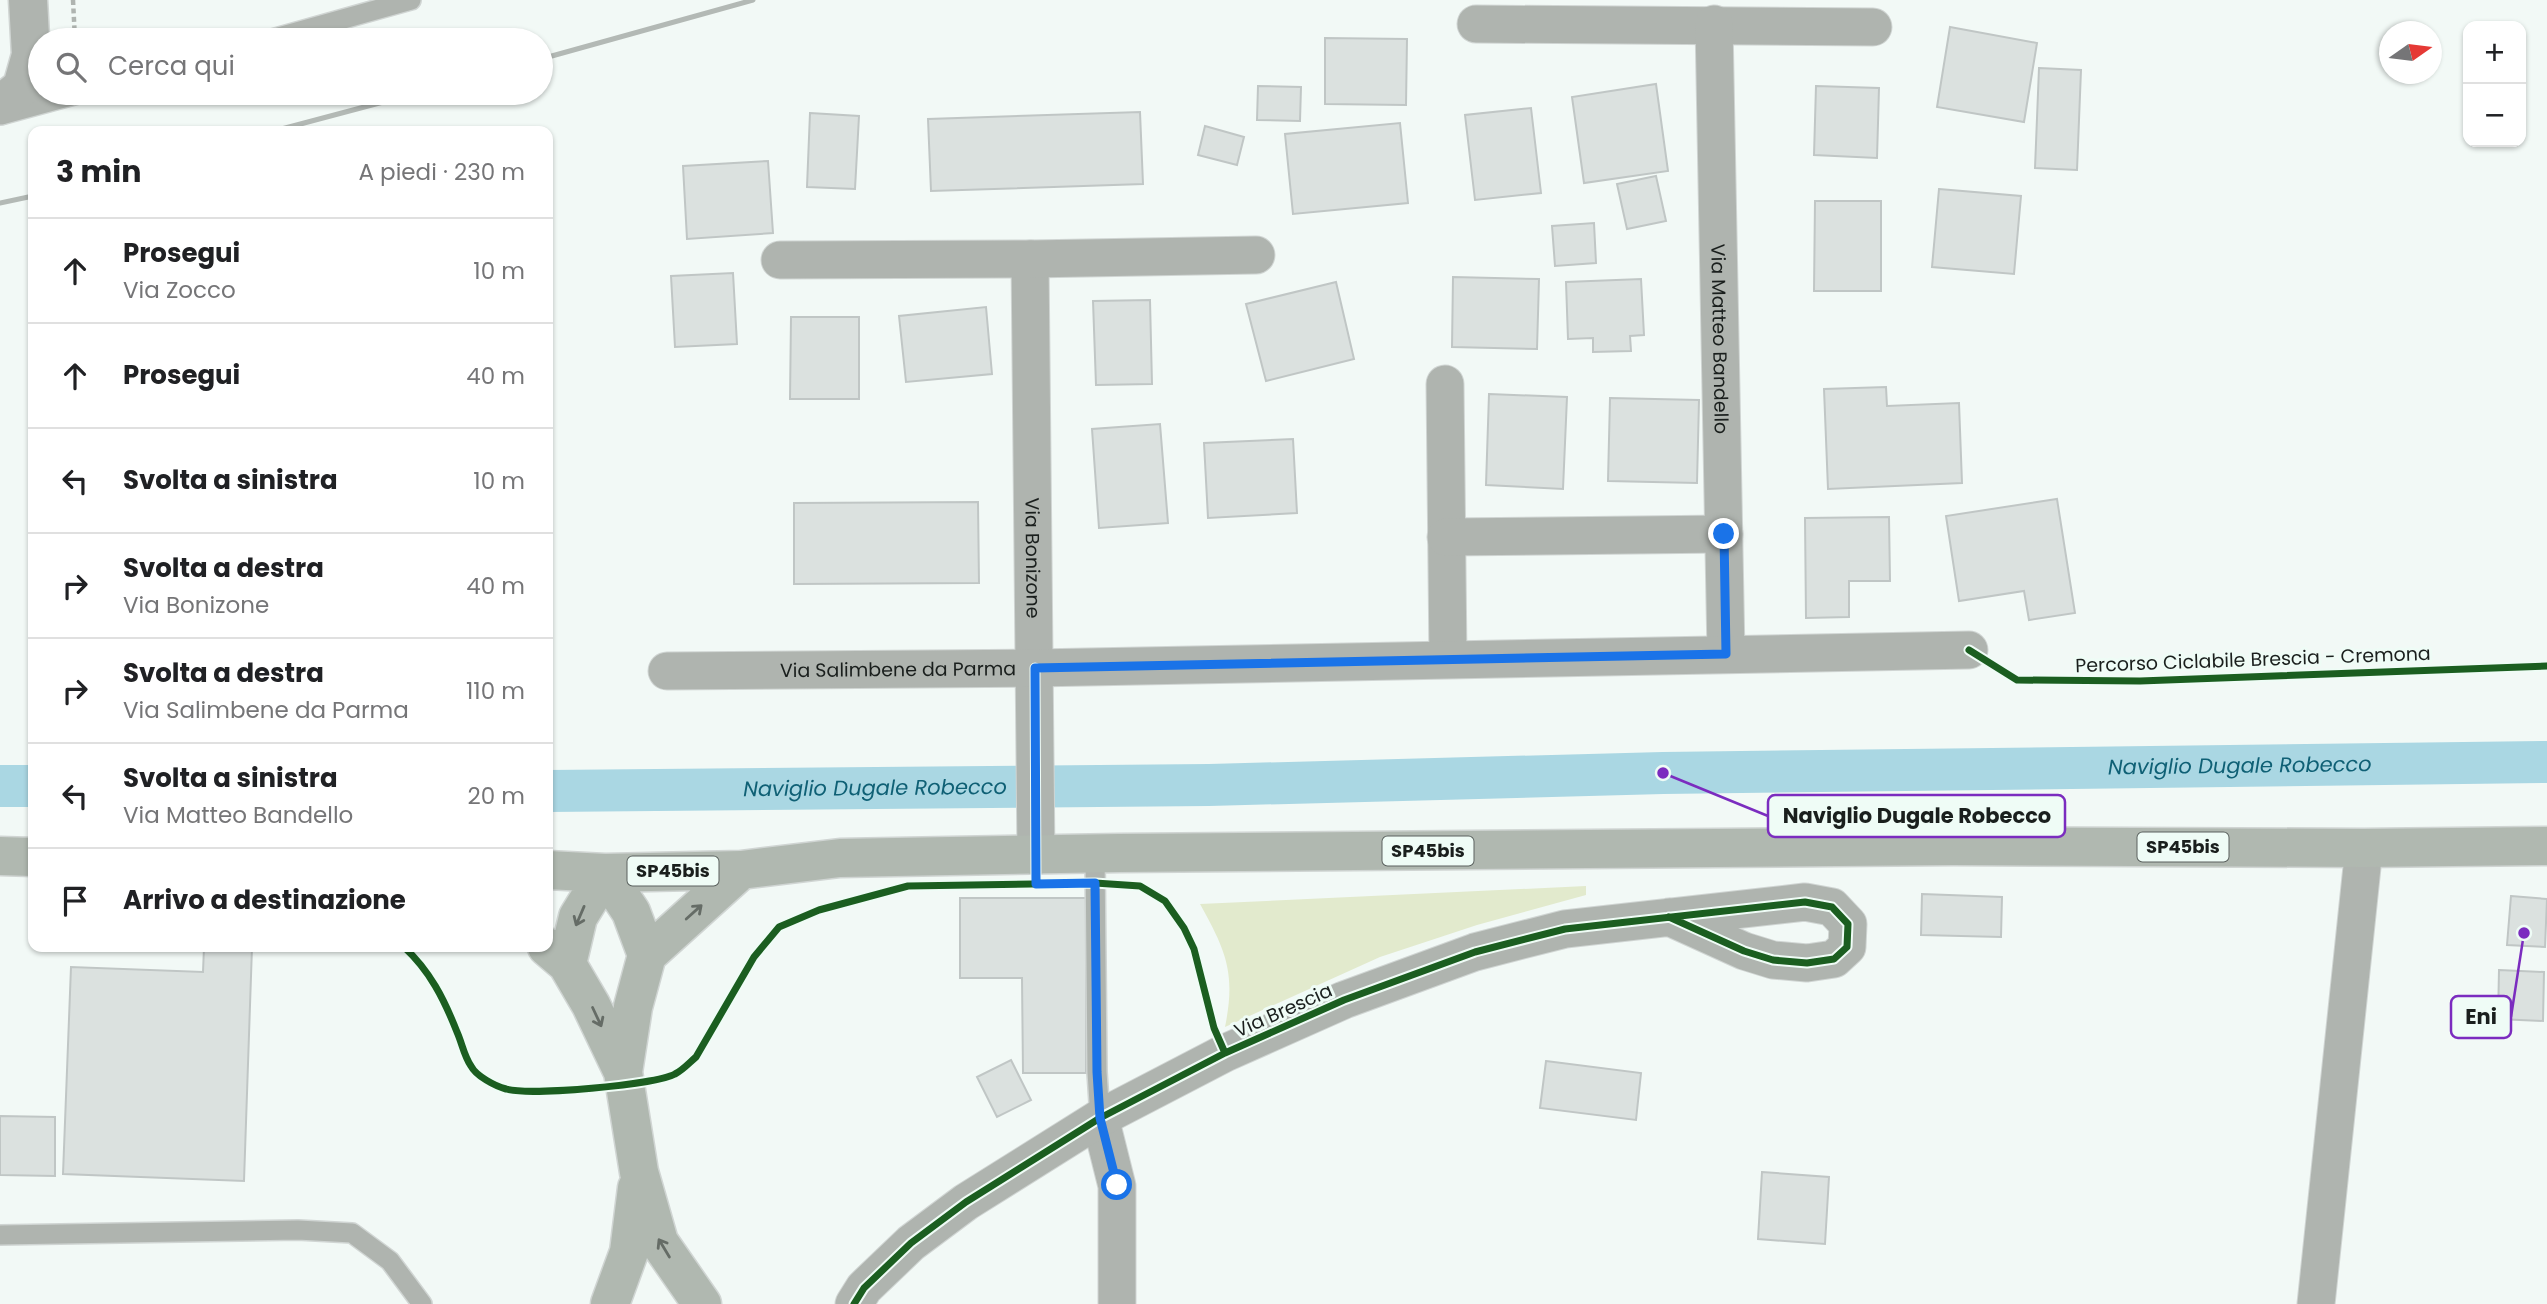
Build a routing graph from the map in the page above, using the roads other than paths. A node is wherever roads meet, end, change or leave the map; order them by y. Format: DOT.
graph roads {
  1 [pos="28,0"];
  2 [pos="411,0"];
  3 [pos="1476,24"];
  4 [pos="1714,24"];
  5 [pos="1873,27"];
  6 [pos="30,28"];
  7 [pos="311,28"];
  8 [pos="28,66"];
  9 [pos="39,105"];
  10 [pos="0,106"];
  11 [pos="0,116"];
  12 [pos="1256,255"];
  13 [pos="1030,259"];
  14 [pos="780,260"];
  15 [pos="1445,384"];
  16 [pos="1724,534"];
  17 [pos="1446,537"];
  18 [pos="1969,650"];
  19 [pos="1726,654"];
  20 [pos="1448,659"];
  21 [pos="1035,668"];
  22 [pos="667,671"];
  23 [pos="1036,841"];
  24 [pos="2547,846"];
  25 [pos="2364,848"];
  26 [pos="1095,854"];
  27 [pos="0,856"];
  28 [pos="28,857"];
  29 [pos="553,870"];
  30 [pos="741,870"];
  31 [pos="605,873"];
  32 [pos="1669,917"];
  33 [pos="557,955"];
  34 [pos="647,955"];
  35 [pos="623,1072"];
  36 [pos="1100,1118"];
  37 [pos="639,1172"];
  38 [pos="0,1235"];
  39 [pos="850,1299"];
  40 [pos="422,1304"];
  41 [pos="610,1304"];
  42 [pos="702,1304"];
  43 [pos="1117,1304"];
  44 [pos="2316,1304"];
  1 -- 6 [label="street"];
  2 -- 7 [label="lane"];
  3 -- 4 [label="street"];
  4 -- 5 [label="street"];
  4 -- 16 [label="street, Via Matteo Bandello"];
  8 -- 10 [label="street"];
  9 -- 11 [label="lane"];
  12 -- 13 [label="street"];
  13 -- 14 [label="street"];
  13 -- 21 [label="street, Via Bonizone"];
  15 -- 17 [label="street"];
  16 -- 17 [label="street"];
  16 -- 19 [label="street, Via Matteo Bandello"];
  17 -- 20 [label="street"];
  18 -- 19 [label="street, Via Salimbene da Parma"];
  19 -- 20 [label="street, Via Salimbene da Parma"];
  20 -- 21 [label="street, Via Salimbene da Parma"];
  21 -- 22 [label="street, Via Salimbene da Parma"];
  21 -- 23 [label="street, Via Bonizone"];
  23 -- 26 [label="main road, SP45bis"];
  23 -- 30 [label="main road, SP45bis"];
  24 -- 25 [label="main road, SP45bis"];
  25 -- 26 [label="main road, SP45bis"];
  25 -- 44 [label="street"];
  26 -- 36 [label="lane"];
  27 -- 28 [label="main road"];
  29 -- 31 [label="main road, SP45bis"];
  30 -- 31 [label="main road, SP45bis"];
  34 -- 30 [label="main road, one-way"];
  31 -- 33 [label="main road, one-way"];
  31 -- 34 [label="main road"];
  32 -- 36 [label="street, Via Brescia"];
  33 -- 35 [label="main road, one-way"];
  34 -- 35 [label="main road"];
  35 -- 37 [label="main road"];
  36 -- 39 [label="street, Via Brescia"];
  36 -- 43 [label="street"];
  37 -- 41 [label="main road"];
  42 -- 37 [label="main road, one-way"];
  38 -- 40 [label="lane"];
}
